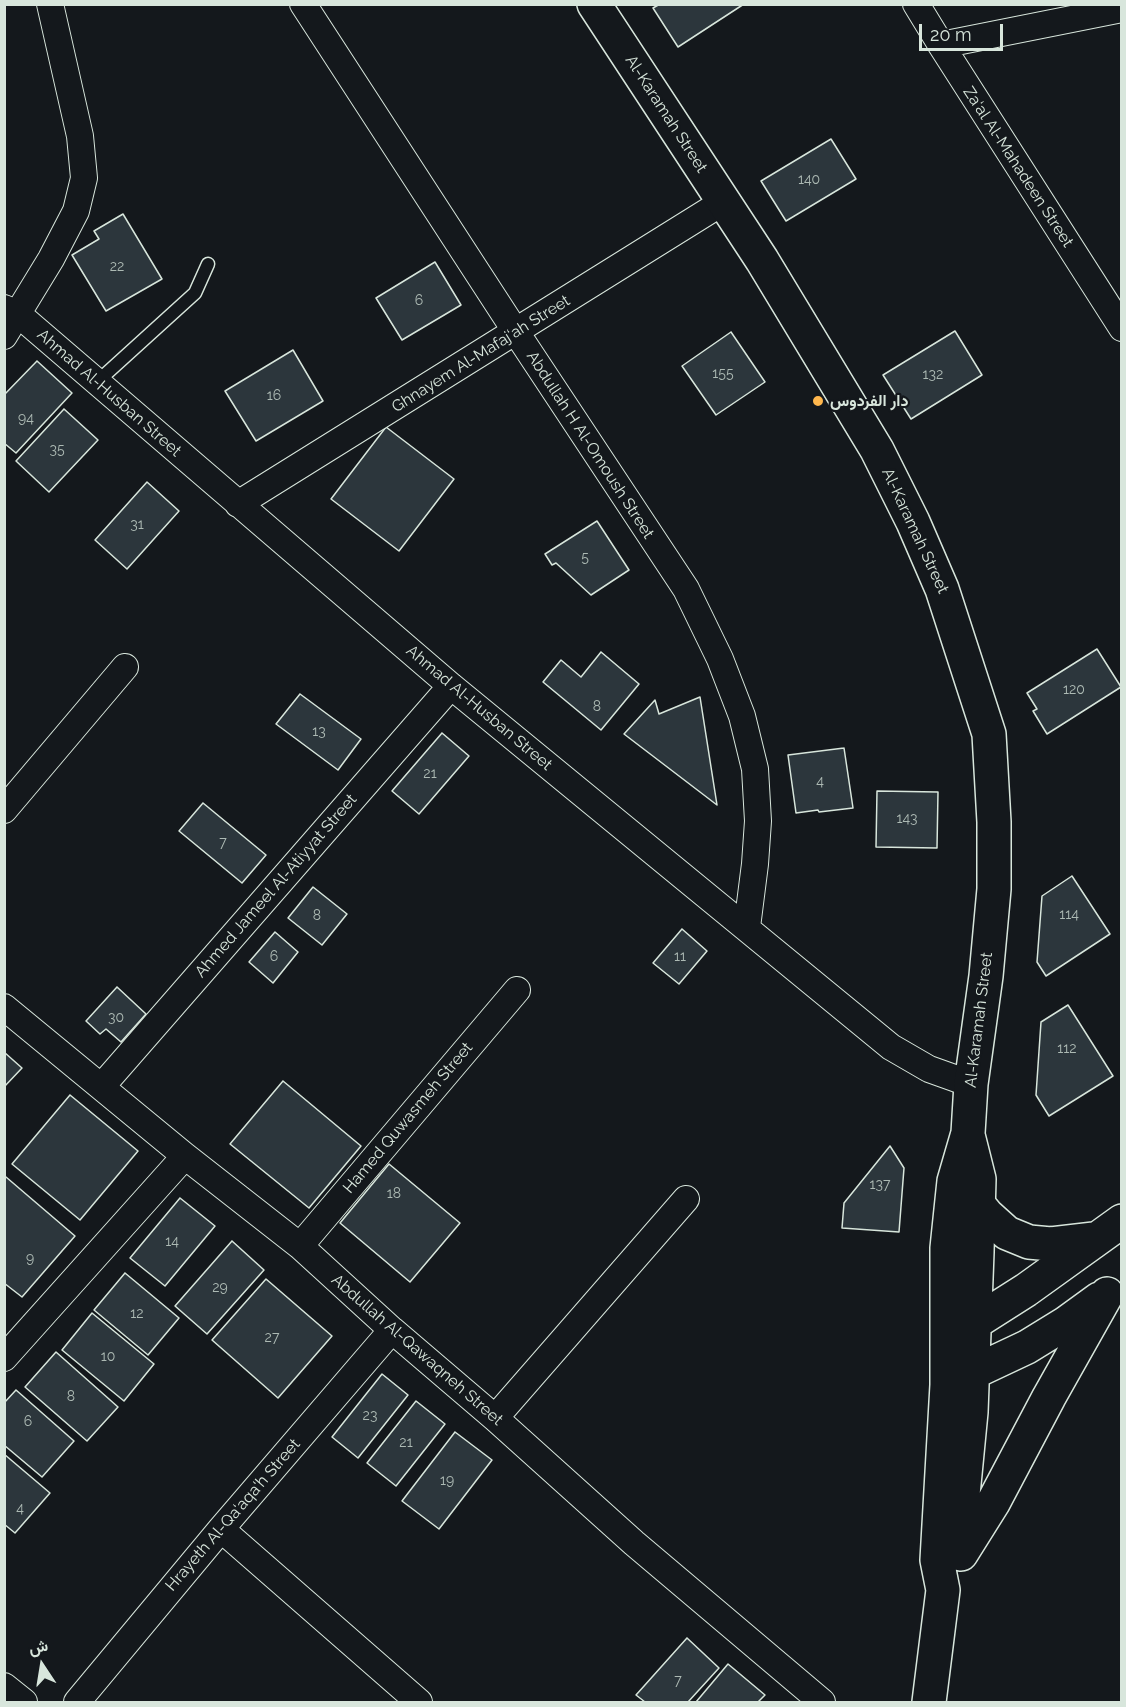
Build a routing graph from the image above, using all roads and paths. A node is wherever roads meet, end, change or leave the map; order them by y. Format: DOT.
graph roads {
  1 [pos="50,4"];
  2 [pos="303,4"];
  3 [pos="594,4"];
  4 [pos="916,4"];
  5 [pos="1122,9"];
  6 [pos="940,45"];
  7 [pos="723,202"];
  8 [pos="208,264"];
  9 [pos="11,311"];
  10 [pos="1122,328"];
  11 [pos="516,332"];
  12 [pos="4,336"];
  13 [pos="97,382"];
  14 [pos="238,504"];
  15 [pos="125,667"];
  16 [pos="451,686"];
  17 [pos="4,810"];
  18 [pos="747,927"];
  19 [pos="516,990"];
  20 [pos="4,1007"];
  21 [pos="970,1084"];
  22 [pos="102,1086"];
  23 [pos="968,1133"];
  24 [pos="185,1156"];
  25 [pos="686,1198"];
  26 [pos="978,1204"];
  27 [pos="1109,1230"];
  28 [pos="300,1246"];
  29 [pos="1114,1287"];
  30 [pos="392,1330"];
  31 [pos="961,1332"];
  32 [pos="7,1350"];
  33 [pos="960,1378"];
  34 [pos="495,1418"];
  35 [pos="221,1528"];
  36 [pos="949,1577"];
  37 [pos="4,1686"];
  38 [pos="24,1702"];
  39 [pos="77,1702"];
  40 [pos="419,1702"];
  41 [pos="822,1702"];
  42 [pos="928,1702"];
  1 -- 9 [label="street"];
  2 -- 11 [label="street, Abdullah H Al-Omoush Street"];
  3 -- 7 [label="street, Al-Karamah Street"];
  4 -- 6 [label="street, Za‘al Al-Mahadeen Street"];
  5 -- 6 [label="street"];
  6 -- 10 [label="street, Za‘al Al-Mahadeen Street"];
  7 -- 11 [label="street, Ghnayem Al-Mafaj‘ah Street"];
  7 -- 21 [label="street, Al-Karamah Street"];
  8 -- 13 [label="lane"];
  9 -- 12 [label="street"];
  9 -- 13 [label="street, Ahmad Al-Husban Street"];
  11 -- 14 [label="street, Ghnayem Al-Mafaj‘ah Street"];
  11 -- 18 [label="street, Abdullah H Al-Omoush Street"];
  13 -- 14 [label="street, Ahmad Al-Husban Street"];
  14 -- 16 [label="street, Ahmad Al-Husban Street"];
  15 -- 17 [label="street"];
  16 -- 18 [label="street, Ahmad Al-Husban Street"];
  16 -- 22 [label="street, Ahmed Jameel Al-Atiyyat Street"];
  18 -- 21 [label="street, Ahmad Al-Husban Street"];
  19 -- 28 [label="street, Hamed Quwasmeh Street"];
  20 -- 22 [label="street, Abdullah Al-Qawaqneh Street"];
  21 -- 23 [label="street, Al-Karamah Street"];
  22 -- 24 [label="street, Abdullah Al-Qawaqneh Street"];
  23 -- 26 [label="street, Al-Karamah Street"];
  23 -- 31 [label="street, Al-Karamah Street"];
  24 -- 28 [label="street, Abdullah Al-Qawaqneh Street"];
  24 -- 32 [label="street"];
  25 -- 34 [label="street"];
  26 -- 27 [label="street"];
  26 -- 31 [label="street, Al-Karamah Street"];
  27 -- 31 [label="street"];
  28 -- 30 [label="street, Abdullah Al-Qawaqneh Street"];
  29 -- 33 [label="street"];
  29 -- 36 [label="street"];
  30 -- 34 [label="street, Abdullah Al-Qawaqneh Street"];
  30 -- 35 [label="street, Hrayeth Al-Qa‘aqa‘h Street"];
  31 -- 33 [label="street, Al-Karamah Street"];
  33 -- 36 [label="street, Al-Karamah Street"];
  34 -- 41 [label="street, Abdullah Al-Qawaqneh Street"];
  35 -- 39 [label="street, Hrayeth Al-Qa‘aqa‘h Street"];
  35 -- 40 [label="street"];
  36 -- 42 [label="street, Al-Karamah Street"];
  37 -- 38 [label="street"];
}
